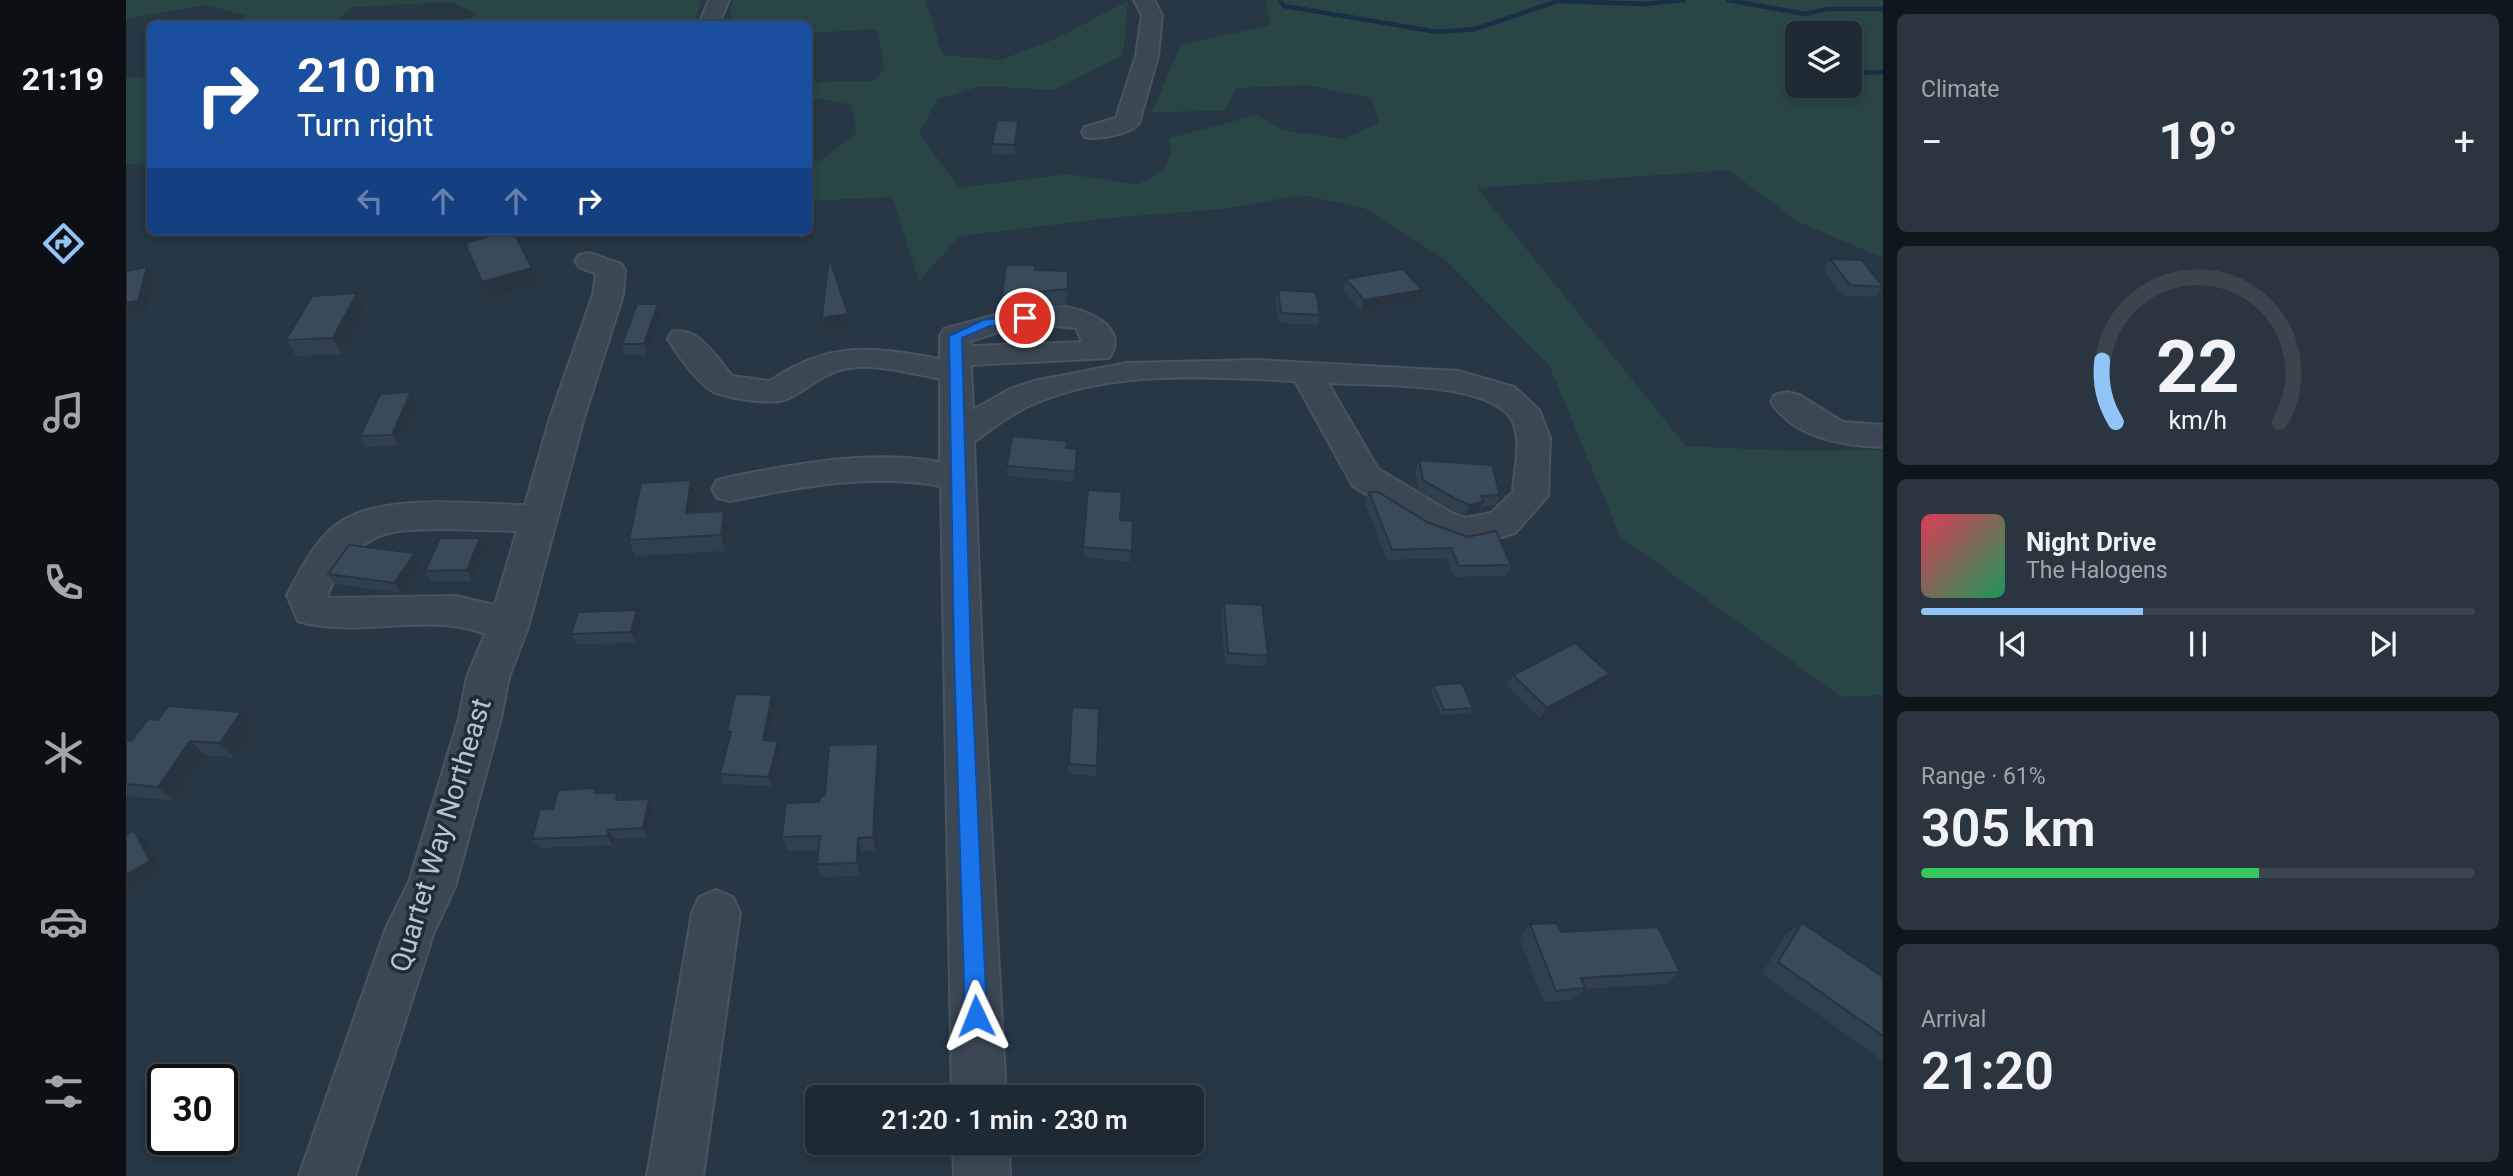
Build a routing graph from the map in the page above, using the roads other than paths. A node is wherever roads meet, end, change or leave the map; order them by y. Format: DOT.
graph roads {
  1 [pos="719,0"];
  2 [pos="1144,0"];
  3 [pos="710,21"];
  4 [pos="1094,132"];
  5 [pos="589,261"];
  6 [pos="682,339"];
  7 [pos="1306,372"];
  8 [pos="1787,402"];
  9 [pos="1883,436"];
  10 [pos="958,457"];
  11 [pos="730,489"];
  12 [pos="542,505"];
  13 [pos="508,627"];
  14 [pos="716,913"];
  15 [pos="979,1085"];
  16 [pos="981,1155"];
  17 [pos="327,1176"];
  18 [pos="675,1176"];
  19 [pos="982,1176"];
  1 -- 3 [label="street"];
  2 -- 4 [label="street"];
  5 -- 12 [label="street, Quartet Way Northeast"];
  6 -- 10 [label="street"];
  7 -- 7 [label="street"];
  7 -- 10 [label="street"];
  8 -- 9 [label="street"];
  10 -- 11 [label="street"];
  10 -- 15 [label="street"];
  12 -- 13 [label="street, Quartet Way Northeast"];
  12 -- 13 [label="street"];
  13 -- 17 [label="street, Quartet Way Northeast"];
  14 -- 18 [label="street"];
  16 -- 19 [label="street"];
}
